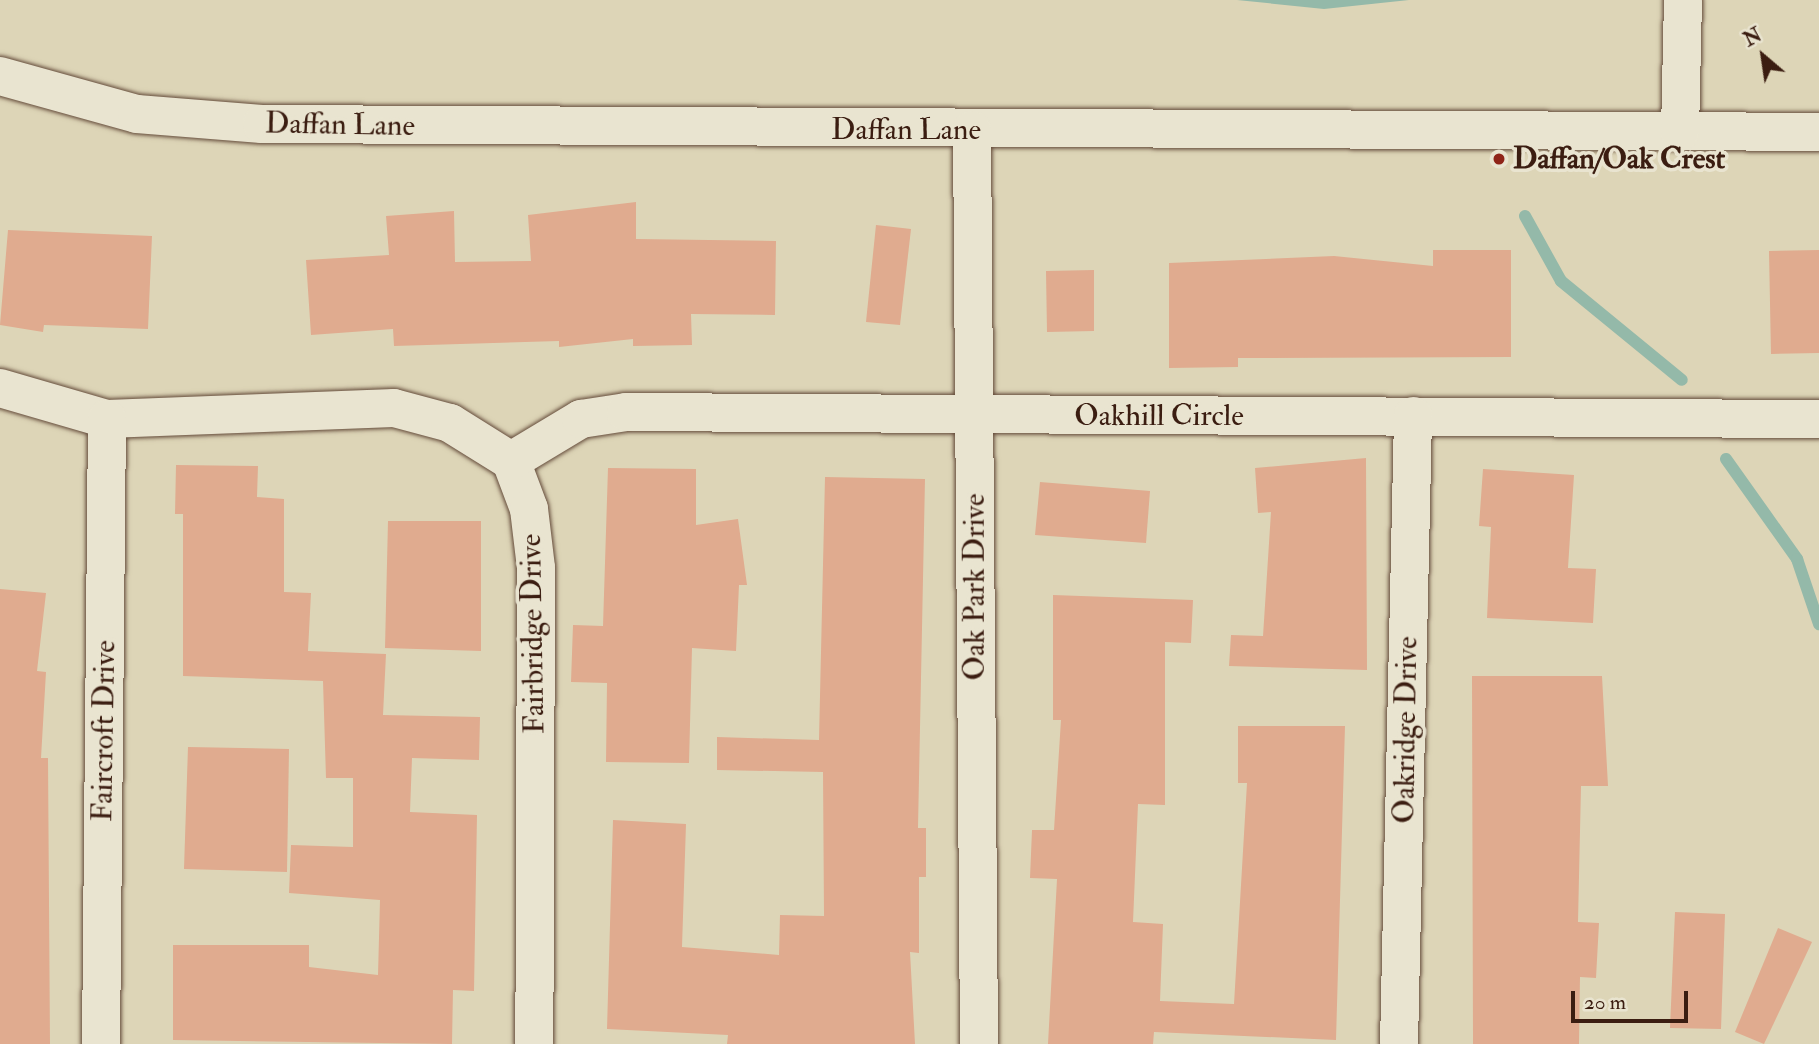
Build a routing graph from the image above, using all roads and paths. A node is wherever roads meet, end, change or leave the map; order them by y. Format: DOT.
graph roads {
  1 [pos="1683,0"];
  2 [pos="0,76"];
  3 [pos="972,130"];
  4 [pos="1680,132"];
  5 [pos="1819,132"];
  6 [pos="0,388"];
  7 [pos="974,415"];
  8 [pos="1413,416"];
  9 [pos="107,419"];
  10 [pos="1819,419"];
  11 [pos="512,461"];
  12 [pos="102,1044"];
  13 [pos="534,1044"];
  14 [pos="979,1044"];
  15 [pos="1399,1044"];
  1 -- 4 [label="street"];
  2 -- 3 [label="street, Daffan Lane"];
  3 -- 4 [label="street, Daffan Lane"];
  3 -- 7 [label="street, Oak Park Drive"];
  4 -- 5 [label="street, Daffan Lane"];
  6 -- 9 [label="street"];
  7 -- 8 [label="street, Oakhill Circle"];
  7 -- 11 [label="street, Oakhill Circle"];
  7 -- 14 [label="street, Oak Park Drive"];
  8 -- 10 [label="street, Oakhill Circle"];
  8 -- 15 [label="street, Oakridge Drive"];
  9 -- 11 [label="street"];
  9 -- 12 [label="street, Faircroft Drive"];
  11 -- 13 [label="street, Fairbridge Drive"];
}
